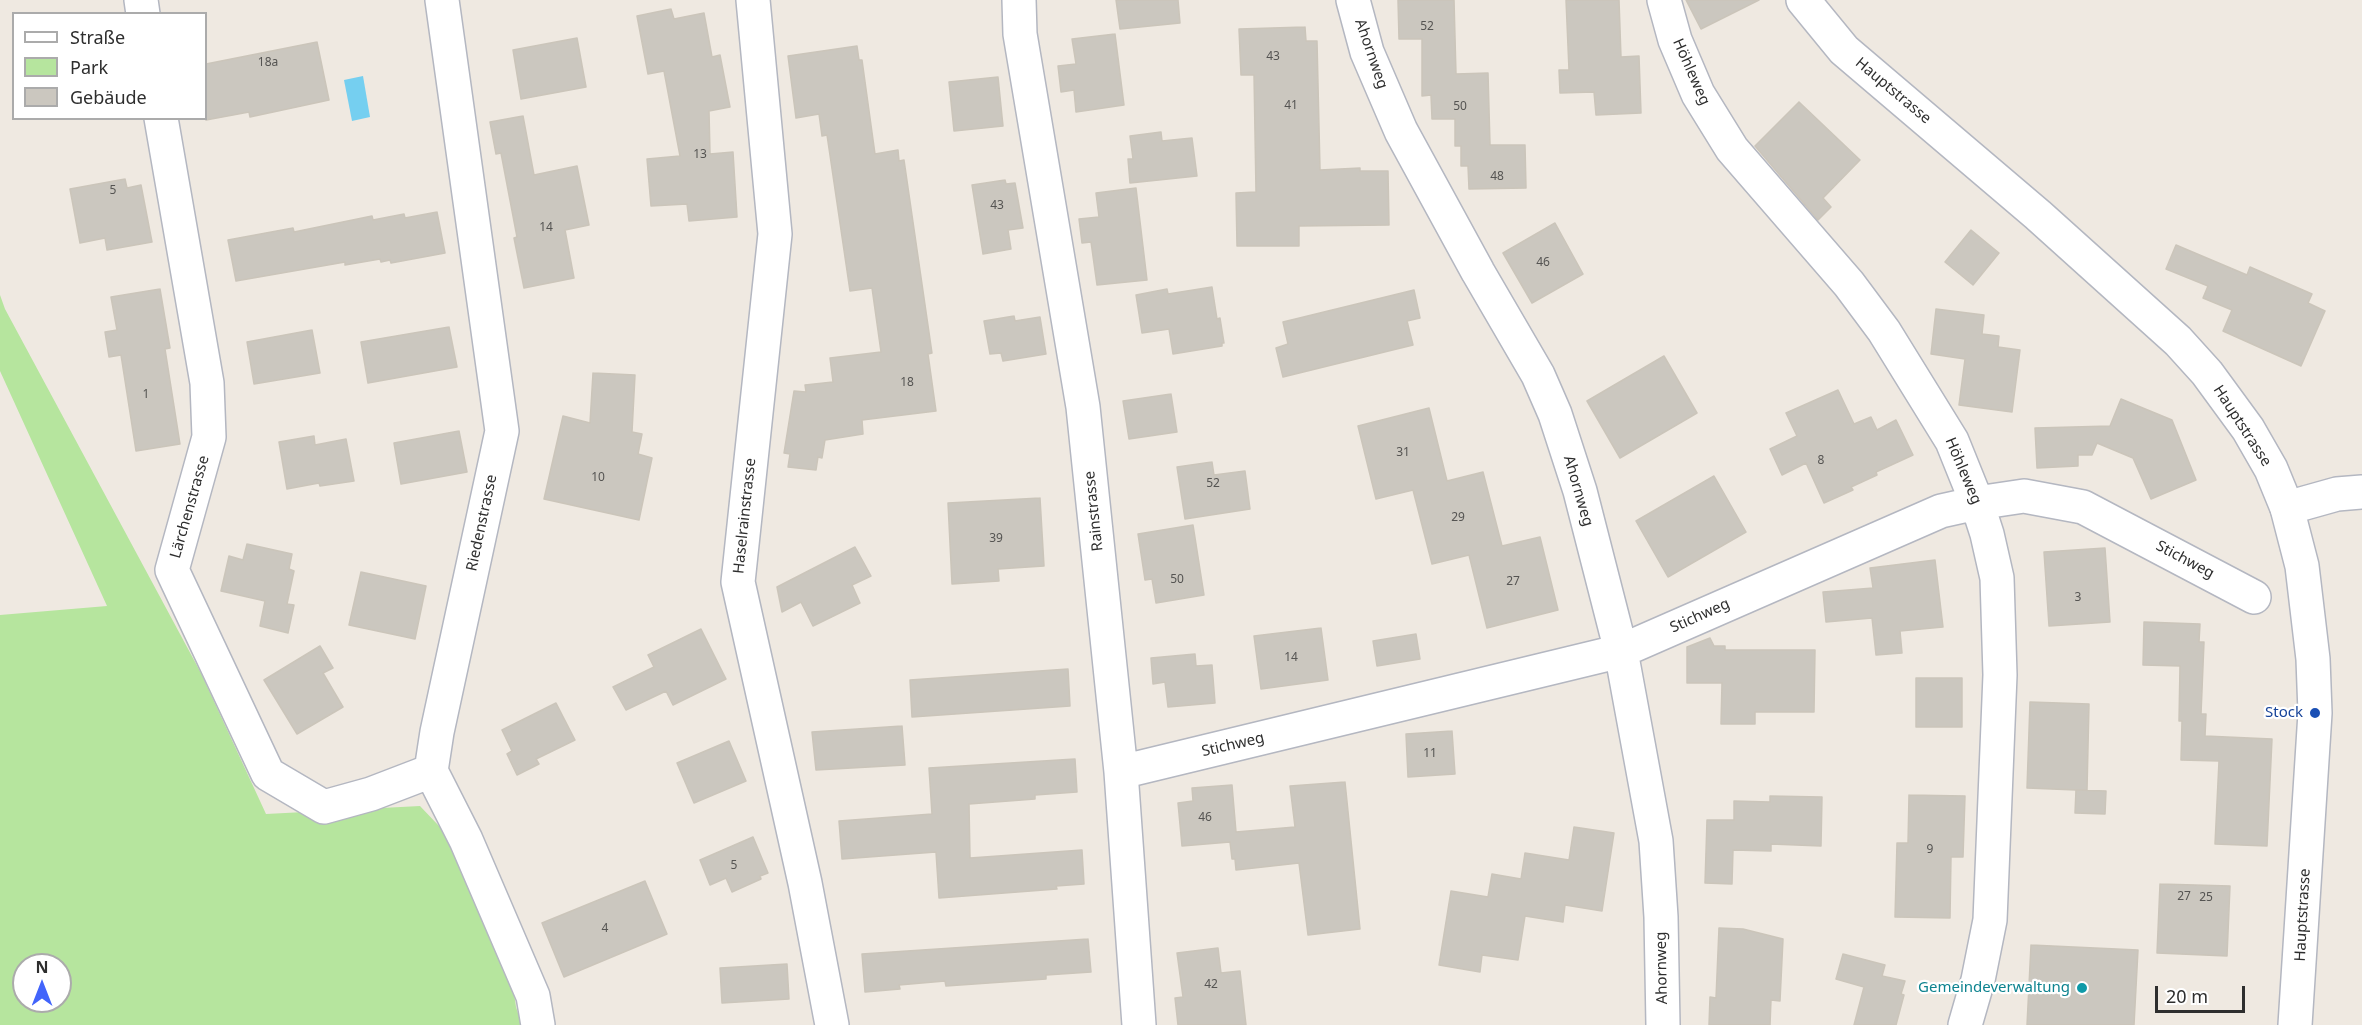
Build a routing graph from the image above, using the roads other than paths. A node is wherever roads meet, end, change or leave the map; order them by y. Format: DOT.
graph roads {
  1 [pos="442,0"];
  2 [pos="753,0"];
  3 [pos="1019,0"];
  4 [pos="1353,0"];
  5 [pos="1664,0"];
  6 [pos="1803,0"];
  7 [pos="161,120"];
  8 [pos="2362,492"];
  9 [pos="1977,503"];
  10 [pos="2287,508"];
  11 [pos="2254,597"];
  12 [pos="1621,651"];
  13 [pos="431,771"];
  14 [pos="1121,772"];
  15 [pos="538,1025"];
  16 [pos="832,1025"];
  17 [pos="1139,1025"];
  18 [pos="1663,1025"];
  19 [pos="1965,1025"];
  20 [pos="2295,1025"];
  1 -- 13 [label="street, Riedenstrasse"];
  2 -- 16 [label="street, Haselrainstrasse"];
  3 -- 14 [label="street, Rainstrasse"];
  4 -- 12 [label="street, Ahornweg"];
  5 -- 9 [label="street, Höhleweg"];
  6 -- 10 [label="street, Hauptstrasse"];
  7 -- 13 [label="street, Lärchenstrasse"];
  8 -- 10 [label="street"];
  9 -- 11 [label="street, Stichweg"];
  9 -- 12 [label="street, Stichweg"];
  9 -- 19 [label="street, Höhleweg"];
  10 -- 20 [label="street, Hauptstrasse"];
  12 -- 14 [label="street, Stichweg"];
  12 -- 18 [label="street, Ahornweg"];
  13 -- 15 [label="street"];
  14 -- 17 [label="street, Rainstrasse"];
}
